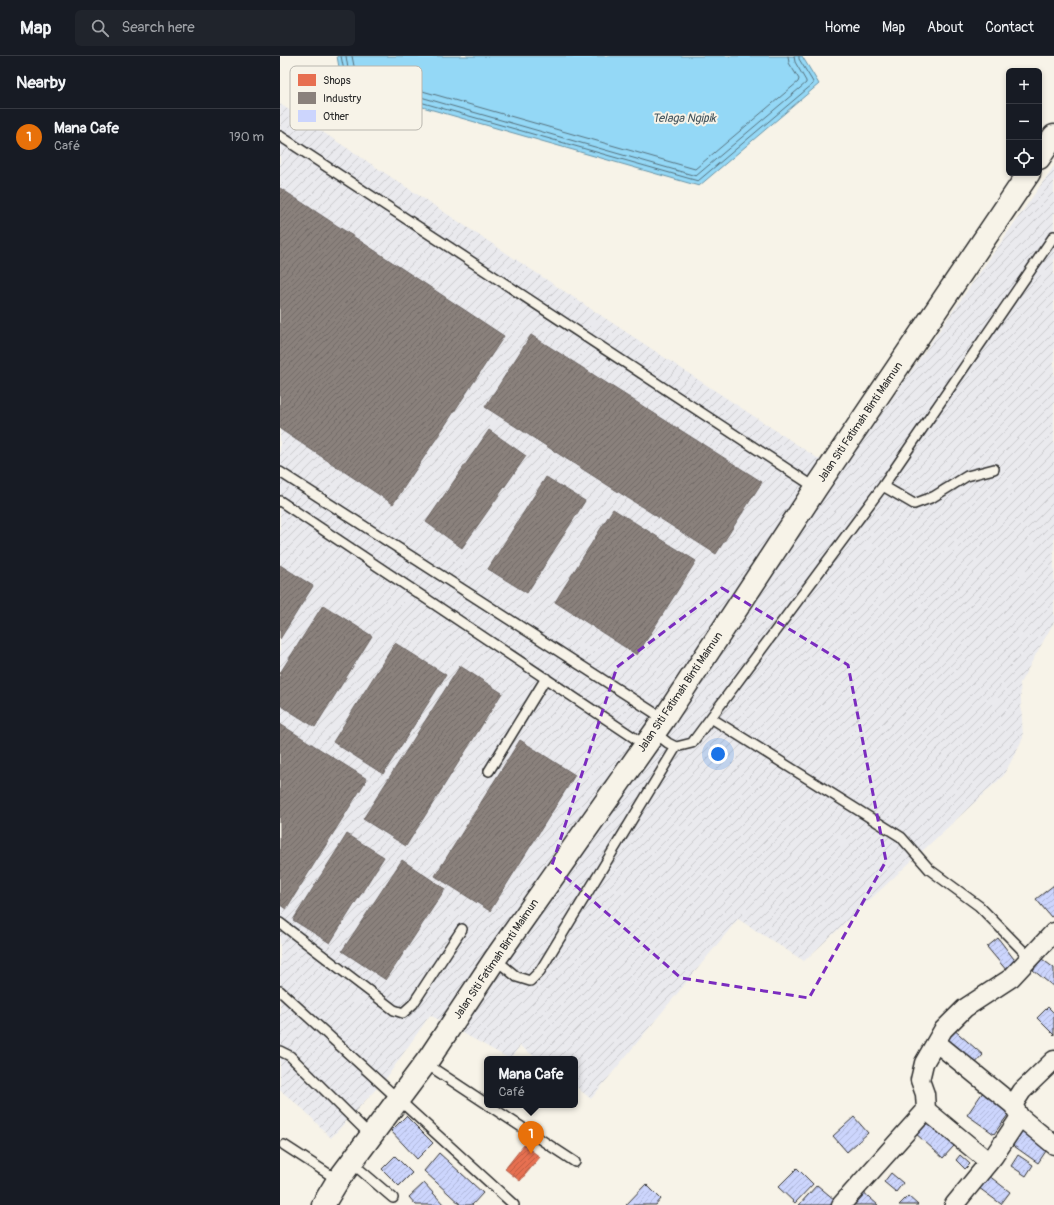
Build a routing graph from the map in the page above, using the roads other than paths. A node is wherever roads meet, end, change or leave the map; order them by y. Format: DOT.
graph roads {
  1 [pos="280,136"];
  2 [pos="1054,136"];
  3 [pos="1042,154"];
  4 [pos="1027,176"];
  5 [pos="1054,236"];
  6 [pos="1050,249"];
  7 [pos="994,469"];
  8 [pos="280,472"];
  9 [pos="883,486"];
  10 [pos="816,488"];
  11 [pos="280,501"];
  12 [pos="546,678"];
  13 [pos="711,718"];
  14 [pos="654,732"];
  15 [pos="676,747"];
  16 [pos="489,771"];
  17 [pos="280,923"];
  18 [pos="462,929"];
  19 [pos="1054,932"];
  20 [pos="1030,958"];
  21 [pos="495,959"];
  22 [pos="280,991"];
  23 [pos="937,1043"];
  24 [pos="280,1051"];
  25 [pos="1054,1060"];
  26 [pos="425,1063"];
  27 [pos="398,1099"];
  28 [pos="484,1102"];
  29 [pos="493,1108"];
  30 [pos="926,1110"];
  31 [pos="1017,1111"];
  32 [pos="371,1136"];
  33 [pos="284,1145"];
  34 [pos="1054,1145"];
  35 [pos="575,1162"];
  36 [pos="989,1162"];
  37 [pos="352,1163"];
  38 [pos="338,1180"];
  39 [pos="392,1198"];
  40 [pos="323,1205"];
  41 [pos="514,1205"];
  42 [pos="841,1205"];
  43 [pos="954,1205"];
  1 -- 10 [label="lane"];
  2 -- 3 [label="street"];
  4 -- 10 [label="street, Jalan Siti Fatimah Binti Maimun"];
  5 -- 6 [label="lane"];
  6 -- 9 [label="lane"];
  7 -- 9 [label="lane"];
  8 -- 14 [label="lane"];
  9 -- 13 [label="lane"];
  10 -- 14 [label="street, Jalan Siti Fatimah Binti Maimun"];
  11 -- 12 [label="lane"];
  12 -- 14 [label="lane"];
  12 -- 16 [label="lane"];
  13 -- 15 [label="lane"];
  13 -- 20 [label="lane"];
  14 -- 15 [label="lane"];
  14 -- 21 [label="street, Jalan Siti Fatimah Binti Maimun"];
  15 -- 21 [label="lane"];
  17 -- 18 [label="lane"];
  19 -- 20 [label="street"];
  20 -- 23 [label="street"];
  21 -- 26 [label="street, Jalan Siti Fatimah Binti Maimun"];
  22 -- 27 [label="lane"];
  23 -- 30 [label="street"];
  23 -- 31 [label="street"];
  24 -- 32 [label="lane"];
  25 -- 31 [label="street"];
  26 -- 27 [label="street, Jalan Siti Fatimah Binti Maimun"];
  26 -- 28 [label="lane"];
  27 -- 32 [label="street, Jalan Siti Fatimah Binti Maimun"];
  27 -- 41 [label="lane"];
  29 -- 35 [label="lane"];
  30 -- 36 [label="street"];
  30 -- 42 [label="street"];
  31 -- 34 [label="street"];
  31 -- 36 [label="street"];
  32 -- 37 [label="street, Jalan Siti Fatimah Binti Maimun"];
  33 -- 38 [label="lane"];
  36 -- 43 [label="street"];
  37 -- 38 [label="street, Jalan Siti Fatimah Binti Maimun"];
  37 -- 39 [label="lane"];
  38 -- 40 [label="street, Jalan Siti Fatimah Binti Maimun"];
}
